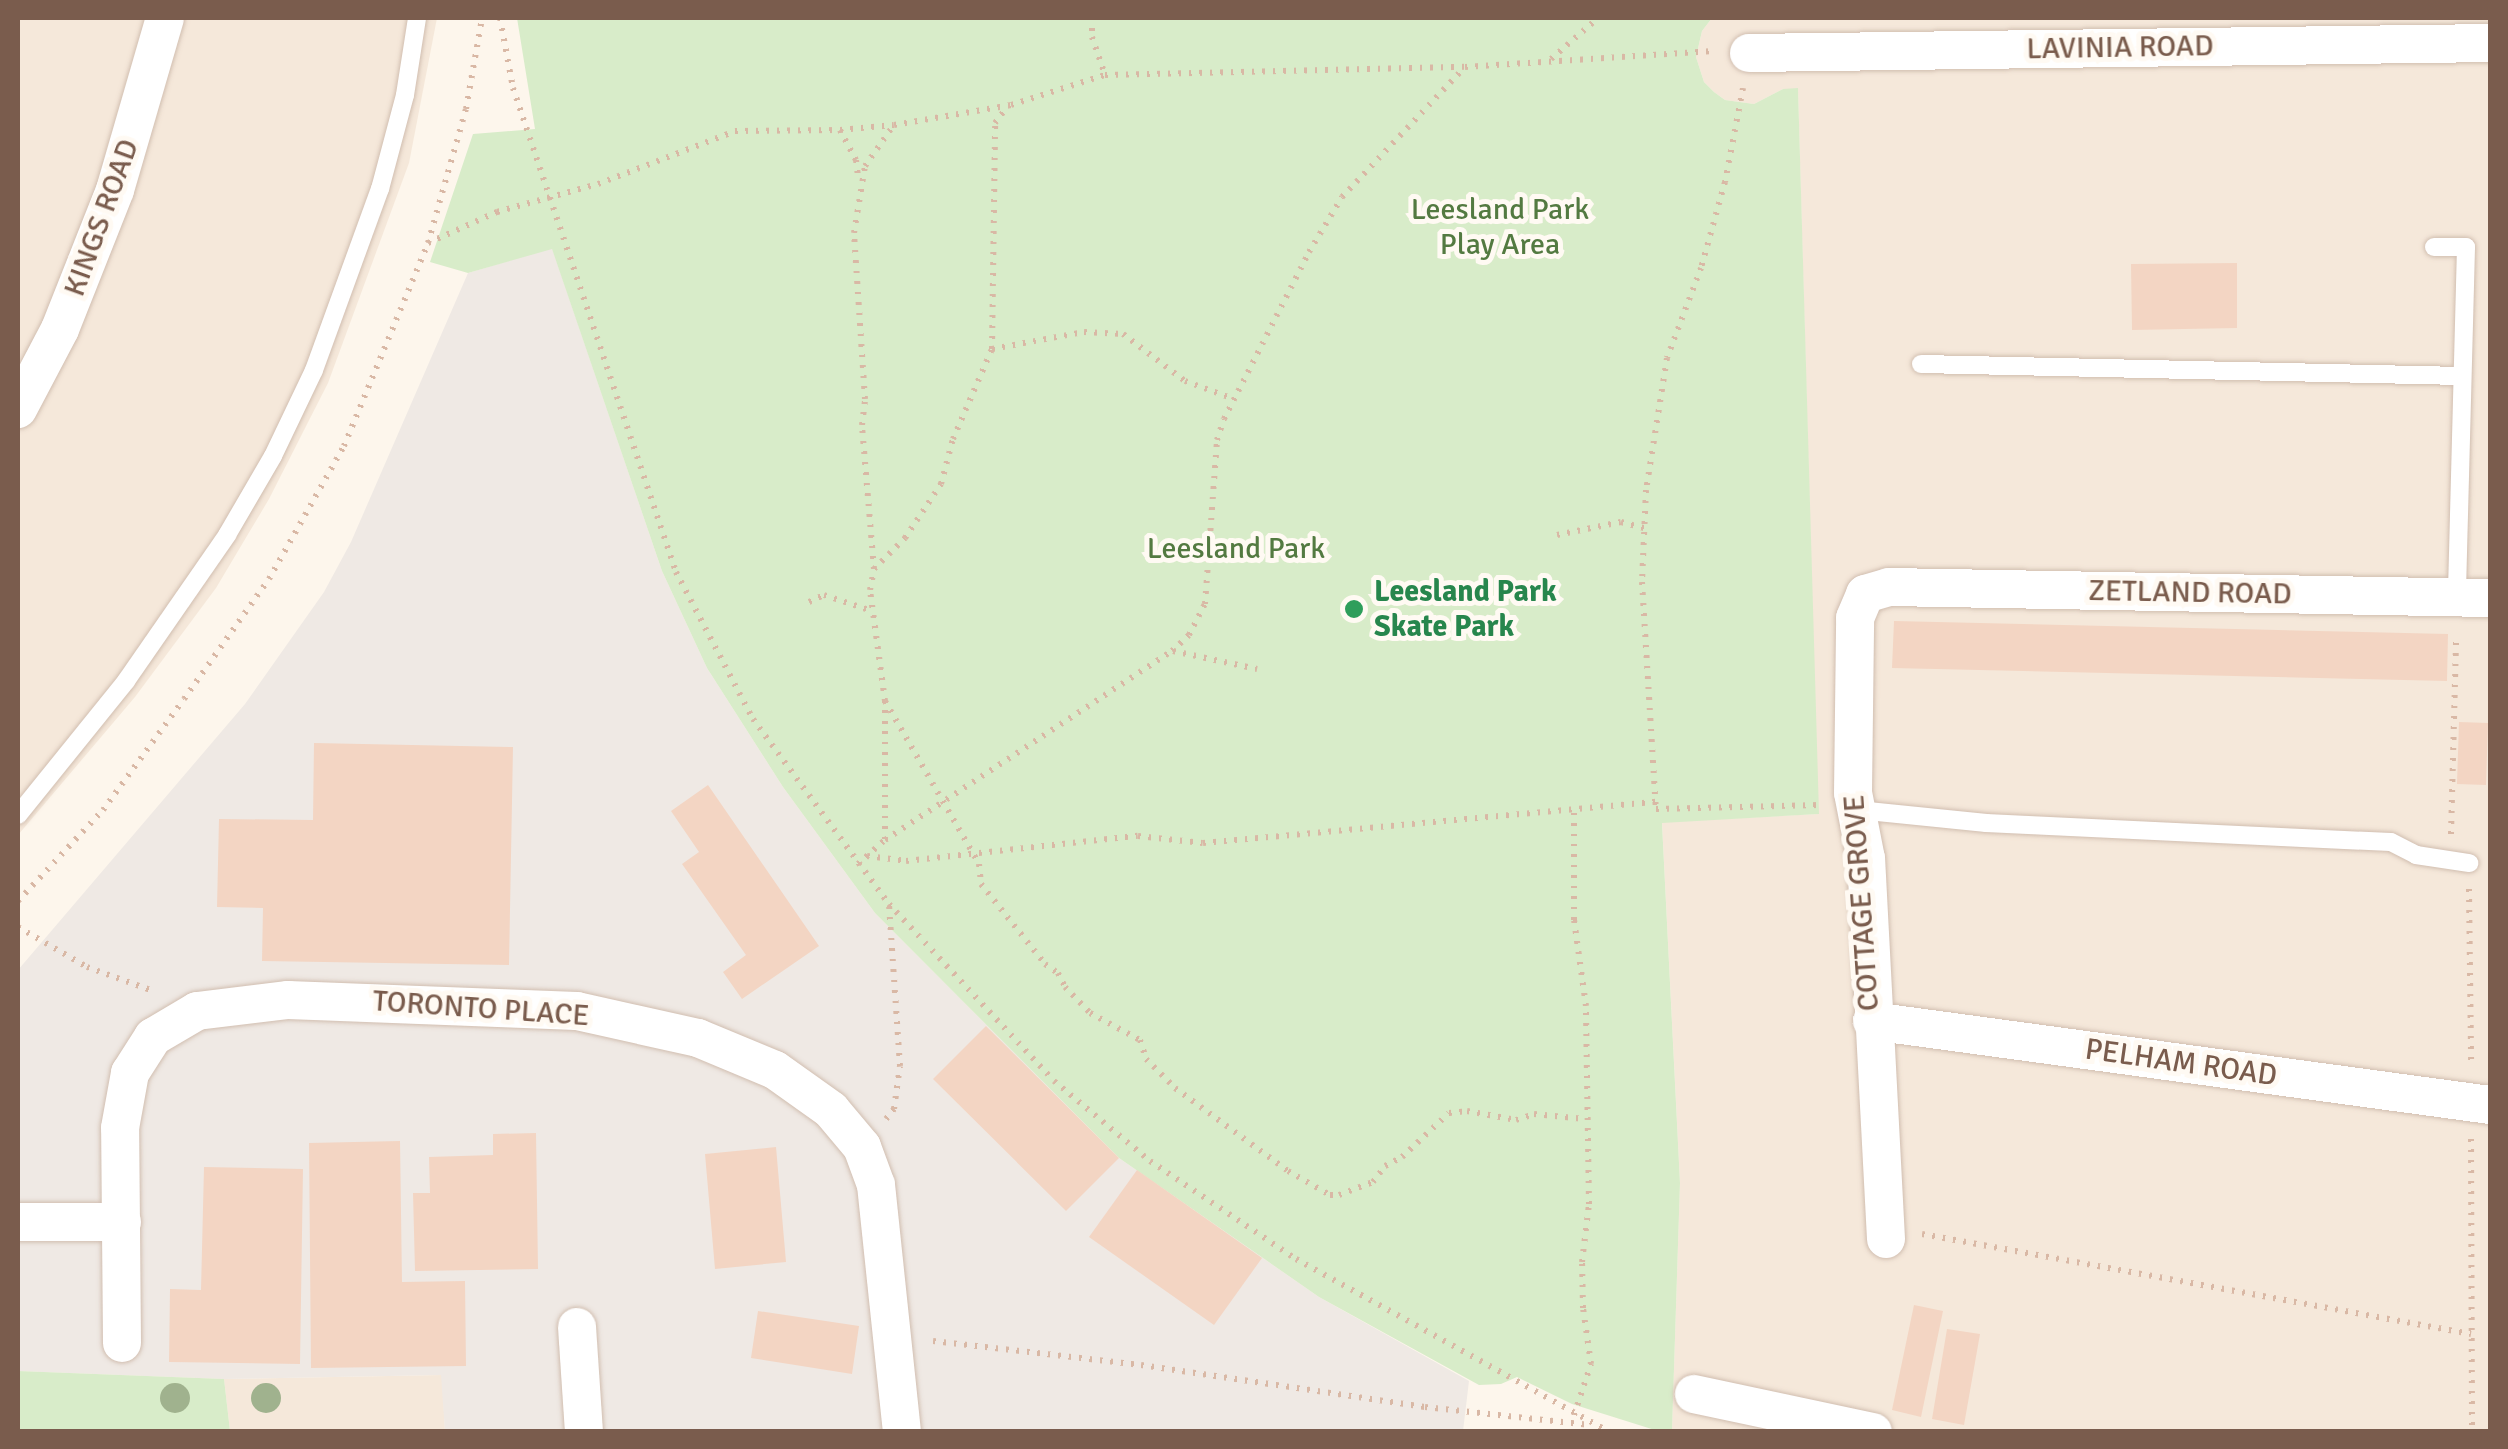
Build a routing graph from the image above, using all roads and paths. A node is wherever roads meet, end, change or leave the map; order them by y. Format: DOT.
graph roads {
  1 [pos="165,18"];
  2 [pos="417,18"];
  3 [pos="500,18"];
  4 [pos="1092,18"];
  5 [pos="1598,18"];
  6 [pos="2490,43"];
  7 [pos="1748,53"];
  8 [pos="1550,60"];
  9 [pos="1465,67"];
  10 [pos="1105,74"];
  11 [pos="1011,104"];
  12 [pos="894,124"];
  13 [pos="840,130"];
  14 [pos="858,182"];
  15 [pos="549,199"];
  16 [pos="428,243"];
  17 [pos="2434,247"];
  18 [pos="992,348"];
  19 [pos="1921,364"];
  20 [pos="2462,376"];
  21 [pos="1234,398"];
  22 [pos="18,410"];
  23 [pos="1644,528"];
  24 [pos="1558,535"];
  25 [pos="874,569"];
  26 [pos="1889,588"];
  27 [pos="2474,598"];
  28 [pos="809,602"];
  29 [pos="872,611"];
  30 [pos="1172,651"];
  31 [pos="1257,668"];
  32 [pos="884,701"];
  33 [pos="941,801"];
  34 [pos="1656,802"];
  35 [pos="1857,807"];
  36 [pos="1574,808"];
  37 [pos="18,814"];
  38 [pos="885,840"];
  39 [pos="971,853"];
  40 [pos="867,856"];
  41 [pos="2460,862"];
  42 [pos="858,864"];
  43 [pos="889,904"];
  44 [pos="18,927"];
  45 [pos="197,1011"];
  46 [pos="1872,1021"];
  47 [pos="2481,1104"];
  48 [pos="1585,1118"];
  49 [pos="862,1147"];
  50 [pos="18,1222"];
  51 [pos="122,1222"];
  52 [pos="1886,1233"];
  53 [pos="577,1327"];
  54 [pos="2472,1334"];
  55 [pos="895,1337"];
  56 [pos="122,1343"];
  57 [pos="1694,1394"];
  58 [pos="1574,1415"];
  59 [pos="1591,1424"];
  60 [pos="584,1432"];
  61 [pos="902,1432"];
  62 [pos="1610,1432"];
  63 [pos="1874,1432"];
  64 [pos="2472,1432"];
  1 -- 22 [label="street, KINGS ROAD"];
  2 -- 37 [label="lane"];
  3 -- 15 [label="path"];
  4 -- 10 [label="path"];
  5 -- 8 [label="path"];
  6 -- 7 [label="street, LAVINIA ROAD"];
  7 -- 8 [label="path"];
  7 -- 23 [label="path"];
  8 -- 9 [label="path"];
  9 -- 10 [label="path"];
  9 -- 21 [label="path"];
  10 -- 11 [label="path"];
  11 -- 12 [label="path"];
  11 -- 18 [label="path"];
  12 -- 13 [label="path"];
  12 -- 14 [label="path"];
  13 -- 14 [label="path"];
  13 -- 15 [label="path"];
  14 -- 25 [label="path"];
  15 -- 16 [label="path"];
  15 -- 42 [label="path"];
  17 -- 20 [label="lane"];
  18 -- 21 [label="path"];
  18 -- 25 [label="path"];
  19 -- 20 [label="lane"];
  20 -- 27 [label="lane"];
  21 -- 30 [label="path"];
  23 -- 24 [label="path"];
  23 -- 34 [label="path"];
  25 -- 29 [label="path"];
  26 -- 27 [label="street, ZETLAND ROAD"];
  26 -- 35 [label="street, COTTAGE GROVE"];
  27 -- 41 [label="path"];
  28 -- 29 [label="path"];
  29 -- 32 [label="path"];
  30 -- 31 [label="path"];
  30 -- 33 [label="path"];
  32 -- 33 [label="path"];
  32 -- 38 [label="path"];
  33 -- 38 [label="path"];
  33 -- 39 [label="path"];
  34 -- 35 [label="path"];
  34 -- 36 [label="path"];
  35 -- 41 [label="lane"];
  35 -- 46 [label="street, COTTAGE GROVE"];
  36 -- 39 [label="path"];
  36 -- 48 [label="path"];
  38 -- 40 [label="path"];
  39 -- 40 [label="path"];
  39 -- 48 [label="path"];
  40 -- 42 [label="path"];
  41 -- 47 [label="path"];
  42 -- 43 [label="path"];
  43 -- 49 [label="path"];
  43 -- 58 [label="path"];
  44 -- 45 [label="path"];
  45 -- 49 [label="street, TORONTO PLACE"];
  45 -- 51 [label="street, TORONTO PLACE"];
  46 -- 47 [label="street, PELHAM ROAD"];
  46 -- 52 [label="street, COTTAGE GROVE"];
  47 -- 54 [label="path"];
  48 -- 58 [label="path"];
  49 -- 55 [label="street, TORONTO PLACE"];
  50 -- 51 [label="street"];
  51 -- 56 [label="street, TORONTO PLACE"];
  52 -- 54 [label="path"];
  53 -- 60 [label="street"];
  54 -- 64 [label="path"];
  55 -- 59 [label="path"];
  55 -- 61 [label="street, TORONTO PLACE"];
  57 -- 63 [label="street"];
  58 -- 59 [label="path"];
  59 -- 62 [label="path"];
}
